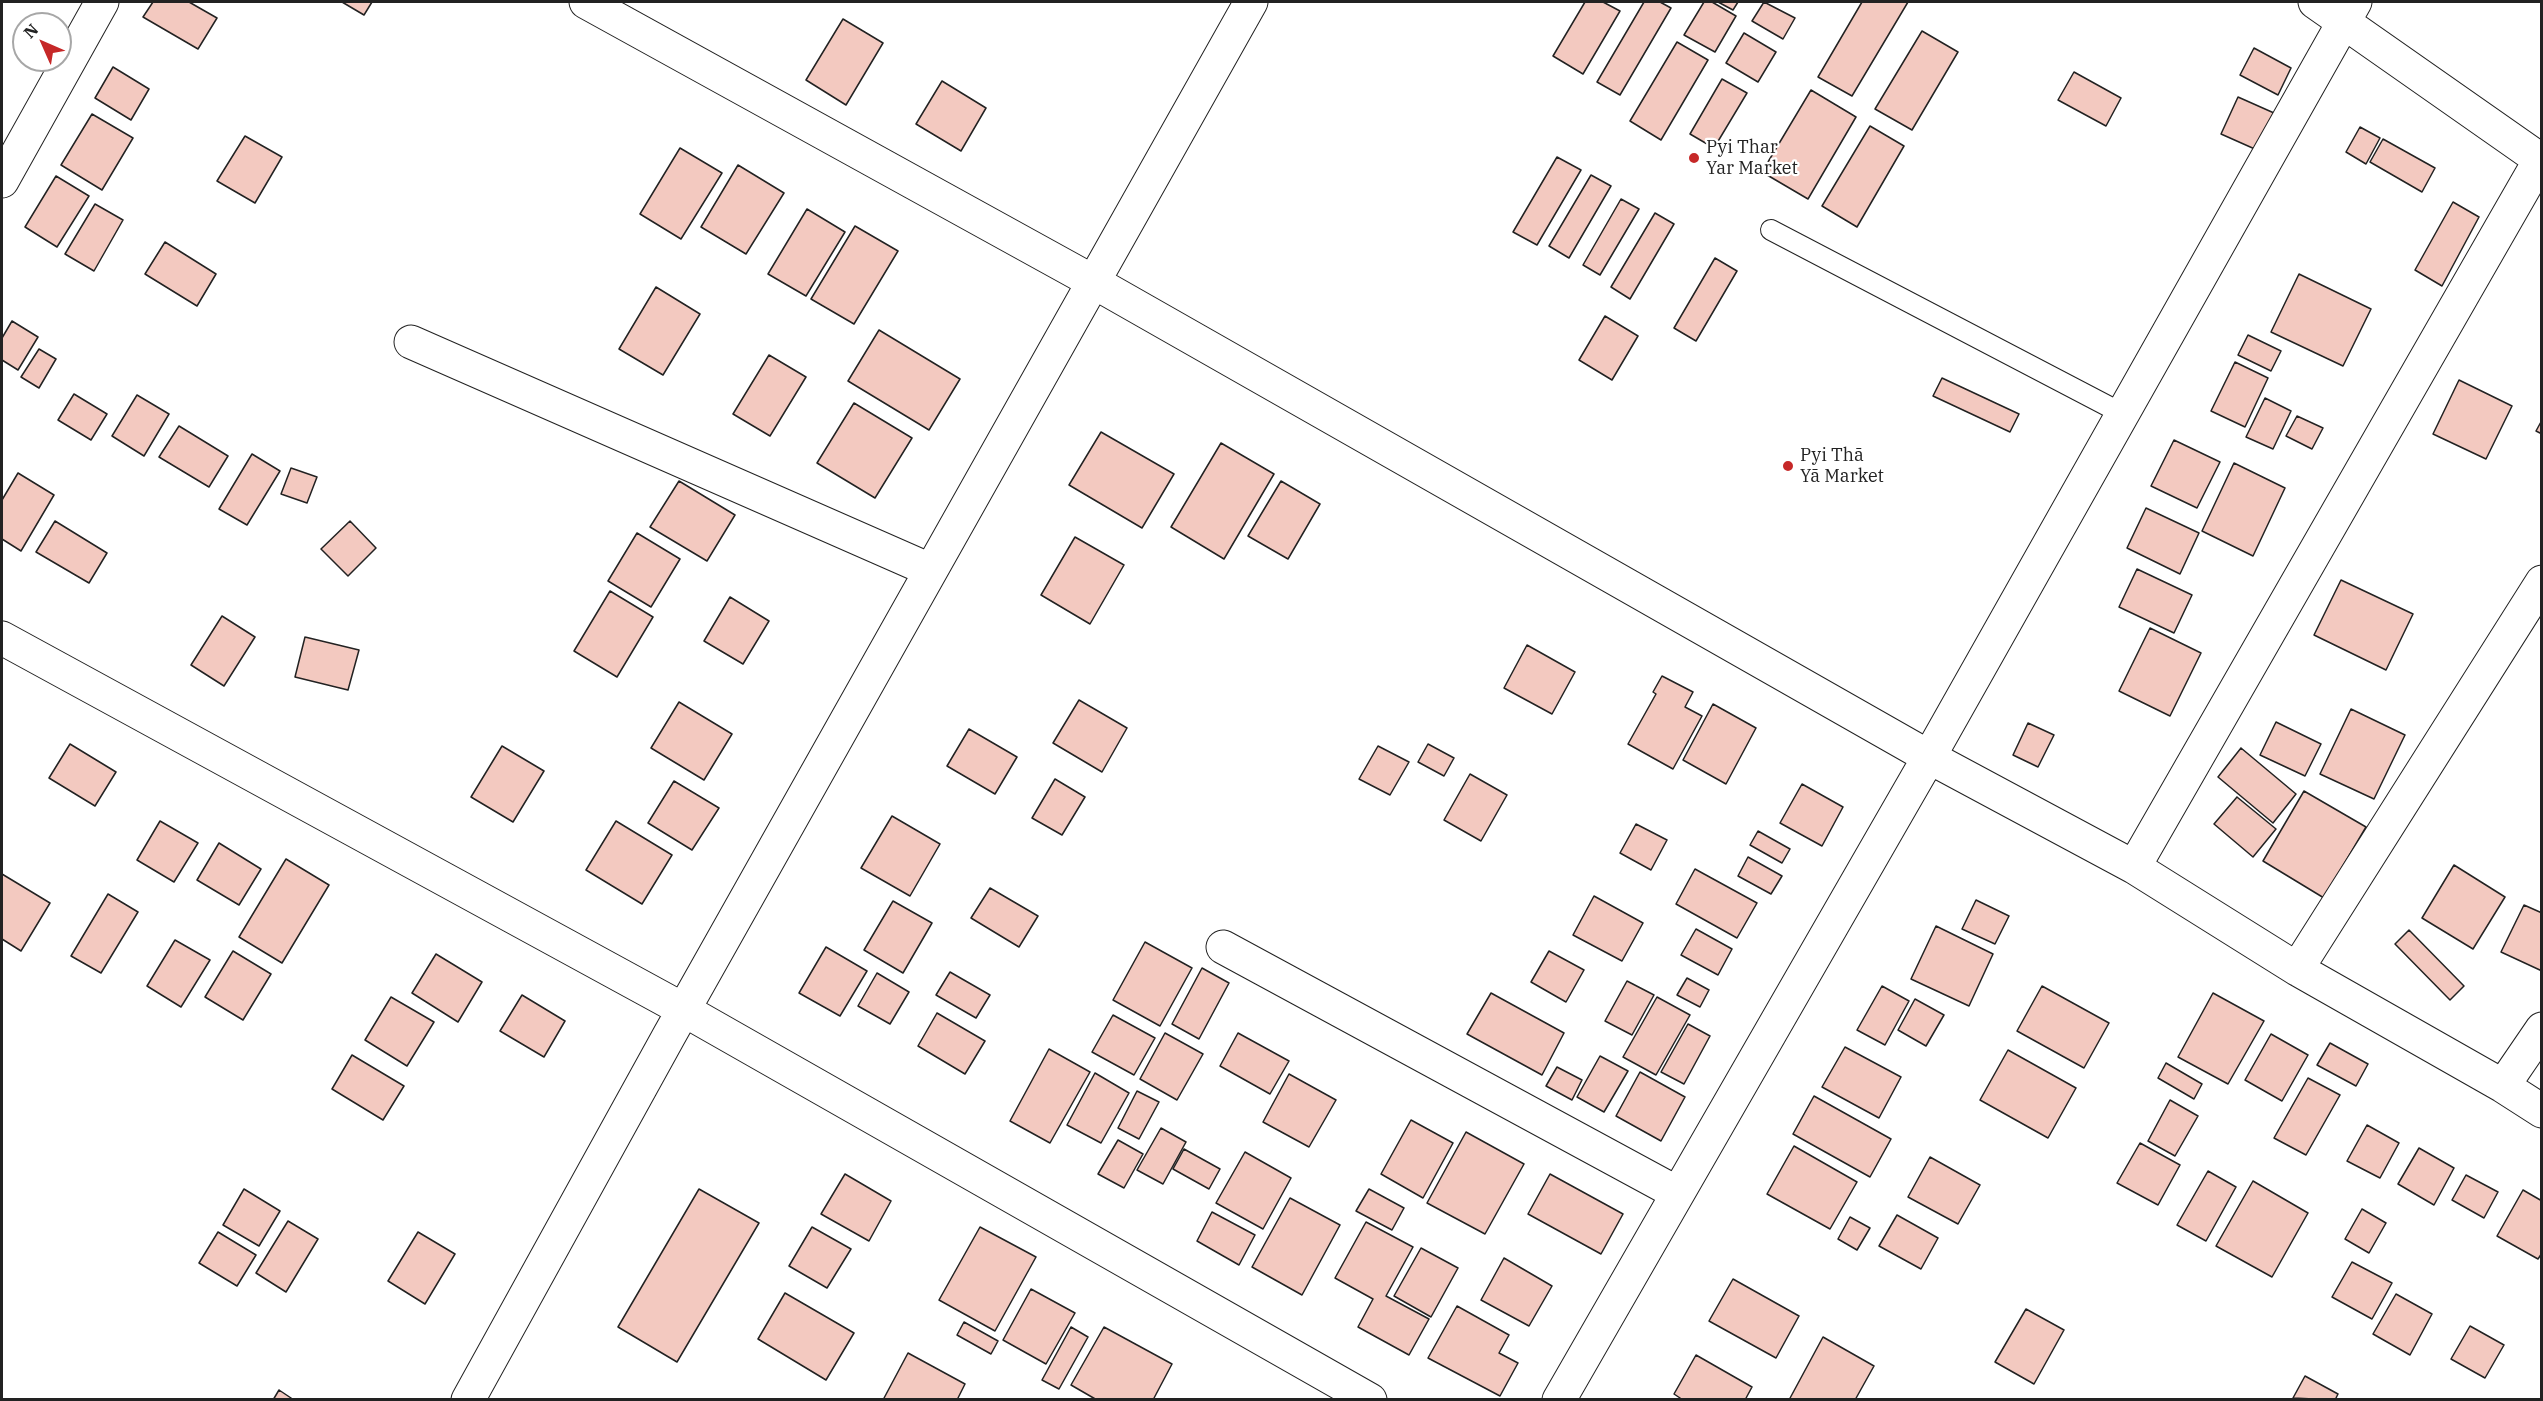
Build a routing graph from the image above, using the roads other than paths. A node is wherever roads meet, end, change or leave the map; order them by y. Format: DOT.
graph roads {
  1 [pos="102,2"];
  2 [pos="586,2"];
  3 [pos="1251,2"];
  4 [pos="2315,2"];
  5 [pos="2349,12"];
  6 [pos="2541,160"];
  7 [pos="2,181"];
  8 [pos="1771,230"];
  9 [pos="1092,281"];
  10 [pos="411,342"];
  11 [pos="2122,414"];
  12 [pos="930,570"];
  13 [pos="2541,582"];
  14 [pos="2,638"];
  15 [pos="1929,758"];
  16 [pos="2134,867"];
  17 [pos="1223,947"];
  18 [pos="2297,969"];
  19 [pos="684,1010"];
  20 [pos="2541,1029"];
  21 [pos="2503,1086"];
  22 [pos="2541,1111"];
  23 [pos="1677,1193"];
  24 [pos="468,1400"];
  25 [pos="1370,1400"];
  26 [pos="1559,1400"];
  1 -- 7 [label="street"];
  2 -- 9 [label="street"];
  3 -- 9 [label="street"];
  4 -- 5 [label="street"];
  5 -- 6 [label="street"];
  5 -- 11 [label="street"];
  6 -- 16 [label="street"];
  8 -- 11 [label="lane"];
  9 -- 12 [label="street"];
  9 -- 15 [label="street"];
  10 -- 12 [label="street"];
  11 -- 15 [label="street"];
  12 -- 19 [label="street"];
  13 -- 18 [label="street"];
  14 -- 19 [label="street"];
  15 -- 16 [label="street"];
  15 -- 23 [label="street"];
  16 -- 18 [label="street"];
  17 -- 23 [label="street"];
  18 -- 21 [label="street"];
  19 -- 24 [label="street"];
  19 -- 25 [label="street"];
  20 -- 21 [label="street"];
  21 -- 22 [label="street"];
  23 -- 26 [label="street"];
}
